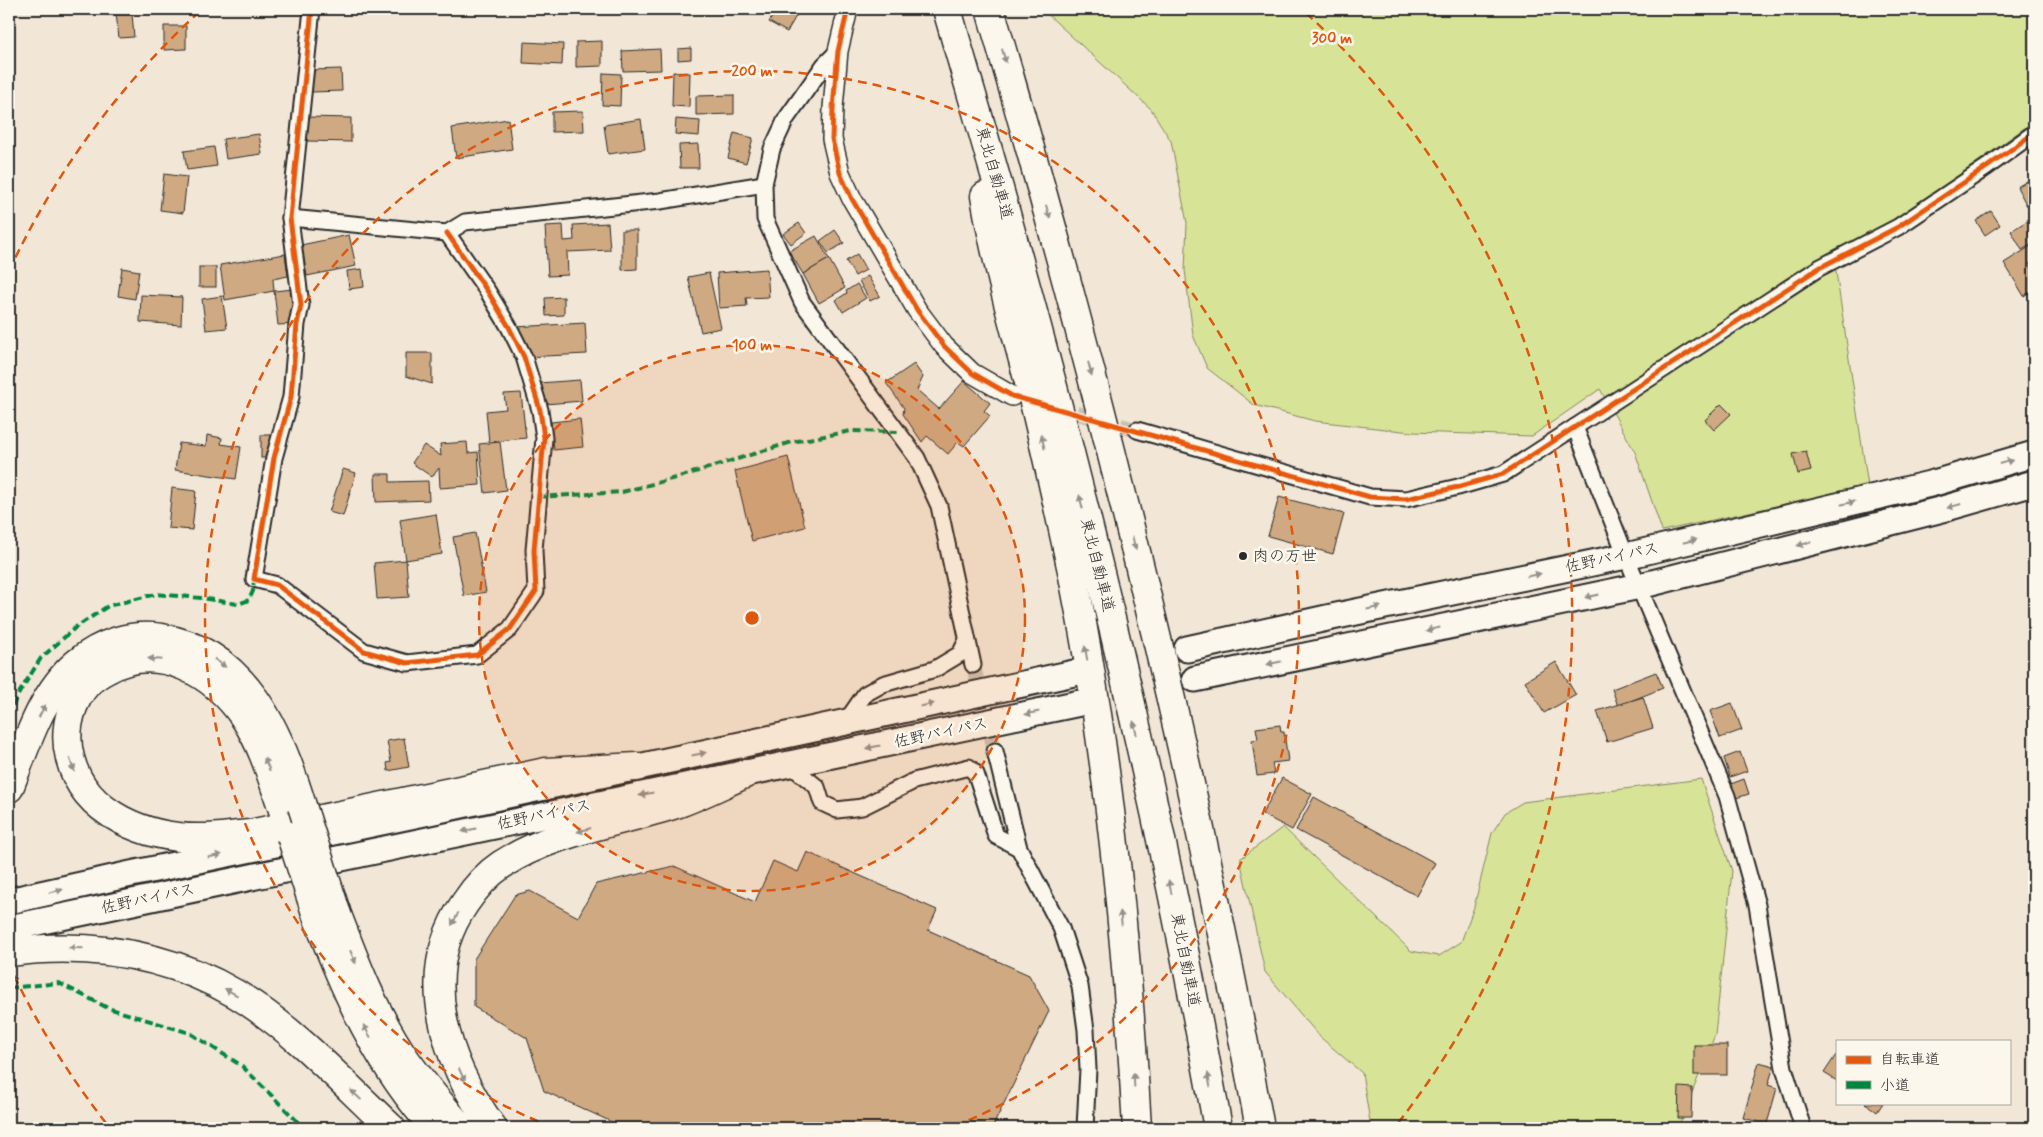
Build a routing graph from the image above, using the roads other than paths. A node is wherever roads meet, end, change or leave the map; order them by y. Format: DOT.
graph roads {
  1 [pos="312,9"];
  2 [pos="848,9"];
  3 [pos="947,9"];
  4 [pos="990,9"];
  5 [pos="838,51"];
  6 [pos="962,61"];
  7 [pos="2034,133"];
  8 [pos="764,184"];
  9 [pos="290,218"];
  10 [pos="447,233"];
  11 [pos="1012,396"];
  12 [pos="1575,426"];
  13 [pos="1137,430"];
  14 [pos="2034,454"];
  15 [pos="2034,484"];
  16 [pos="1626,556"];
  17 [pos="1640,586"];
  18 [pos="967,640"];
  19 [pos="1187,649"];
  20 [pos="973,665"];
  21 [pos="1074,673"];
  22 [pos="1195,679"];
  23 [pos="1080,703"];
  24 [pos="845,723"];
  25 [pos="995,751"];
  26 [pos="789,764"];
  27 [pos="637,767"];
  28 [pos="745,774"];
  29 [pos="9,788"];
  30 [pos="292,808"];
  31 [pos="1019,848"];
  32 [pos="9,901"];
  33 [pos="326,912"];
  34 [pos="9,928"];
  35 [pos="9,952"];
  36 [pos="1246,1054"];
  37 [pos="391,1128"];
  38 [pos="435,1128"];
  39 [pos="461,1128"];
  40 [pos="492,1128"];
  41 [pos="1085,1128"];
  42 [pos="1137,1128"];
  43 [pos="1218,1128"];
  44 [pos="1260,1128"];
  45 [pos="1268,1128"];
  46 [pos="1803,1128"];
  1 -- 9 [label="street"];
  2 -- 5 [label="street"];
  3 -- 6 [label="highway, 東北自動車道"];
  4 -- 36 [label="highway, one-way"];
  5 -- 8 [label="street"];
  5 -- 11 [label="street"];
  42 -- 6 [label="highway, one-way"];
  43 -- 6 [label="highway, 東北自動車道, one-way"];
  7 -- 12 [label="street"];
  8 -- 10 [label="street"];
  8 -- 18 [label="street"];
  9 -- 10 [label="street"];
  9 -- 10 [label="street"];
  12 -- 13 [label="street"];
  12 -- 16 [label="street"];
  16 -- 14 [label="highway, 佐野バイパス, one-way"];
  15 -- 17 [label="highway, 佐野バイパス, one-way"];
  16 -- 17 [label="street"];
  19 -- 16 [label="highway, 佐野バイパス, one-way"];
  17 -- 22 [label="highway, 佐野バイパス, one-way"];
  17 -- 46 [label="street"];
  18 -- 20 [label="street"];
  18 -- 24 [label="street"];
  24 -- 21 [label="highway, 佐野バイパス, one-way"];
  23 -- 26 [label="highway, 佐野バイパス, one-way"];
  27 -- 24 [label="highway, 佐野バイパス, one-way"];
  25 -- 31 [label="street"];
  26 -- 28 [label="highway, 佐野バイパス"];
  26 -- 31 [label="street"];
  30 -- 27 [label="highway, one-way"];
  32 -- 27 [label="highway, 佐野バイパス, one-way"];
  28 -- 34 [label="highway, 佐野バイパス, one-way"];
  28 -- 40 [label="highway, one-way"];
  29 -- 30 [label="highway, one-way"];
  30 -- 33 [label="highway, bridge"];
  31 -- 41 [label="street"];
  38 -- 33 [label="highway, one-way"];
  33 -- 39 [label="highway, one-way"];
  37 -- 35 [label="highway, one-way"];
  36 -- 44 [label="highway"];
  36 -- 45 [label="highway"];
}
